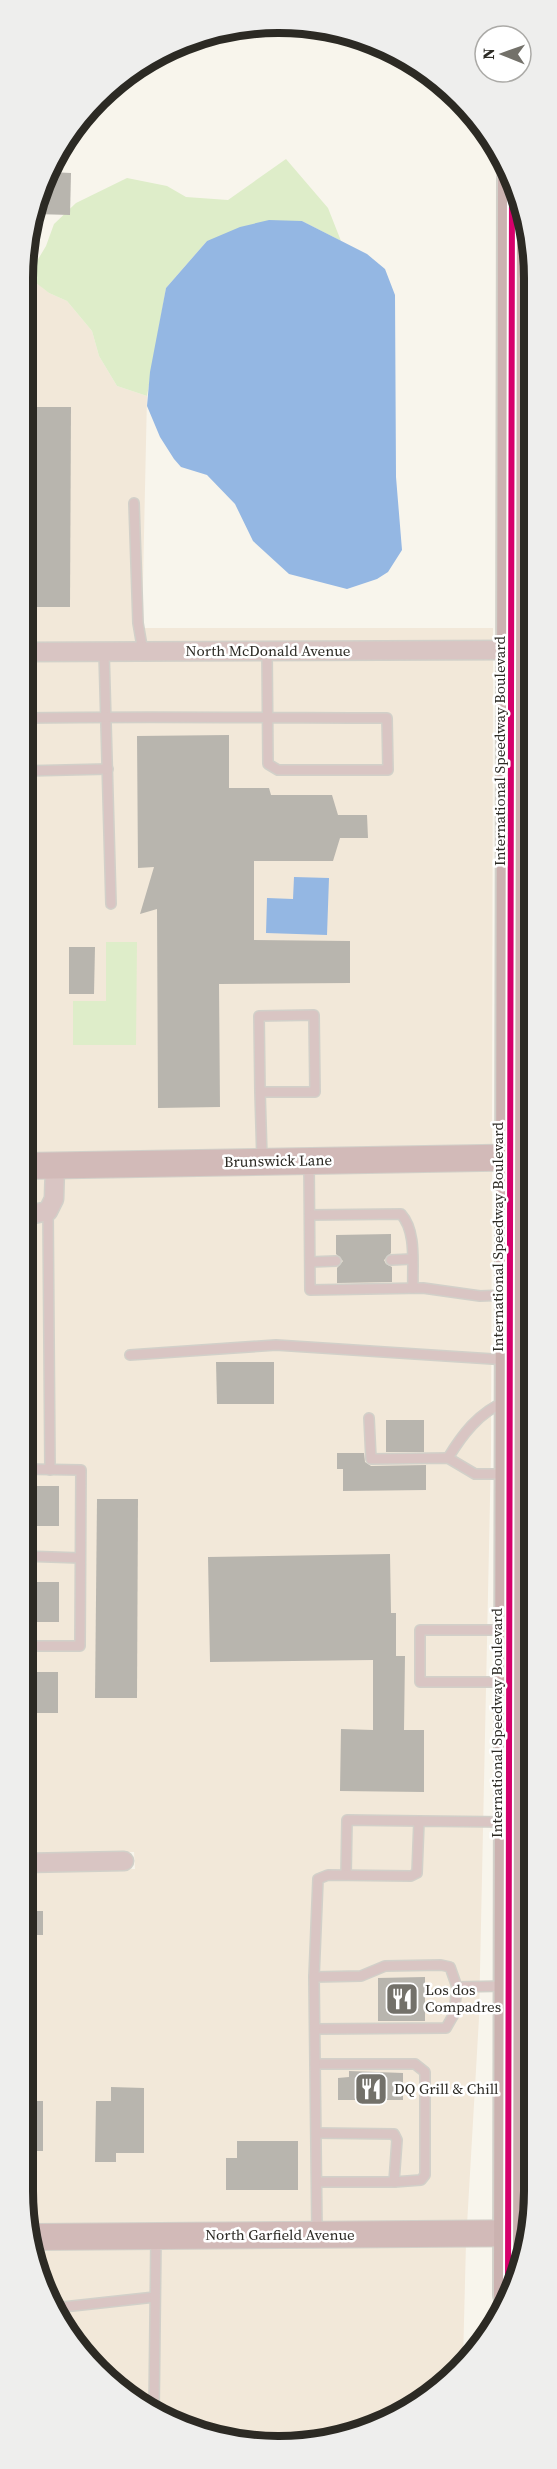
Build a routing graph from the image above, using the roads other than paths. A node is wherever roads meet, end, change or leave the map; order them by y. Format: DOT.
graph roads {
  1 [pos="512,203"];
  2 [pos="134,503"];
  3 [pos="512,574"];
  4 [pos="524,603"];
  5 [pos="267,651"];
  6 [pos="33,652"];
  7 [pos="104,652"];
  8 [pos="143,652"];
  9 [pos="522,657"];
  10 [pos="106,717"];
  11 [pos="33,718"];
  12 [pos="269,718"];
  13 [pos="108,769"];
  14 [pos="33,771"];
  15 [pos="111,904"];
  16 [pos="260,1092"];
  17 [pos="521,1157"];
  18 [pos="309,1161"];
  19 [pos="262,1162"];
  20 [pos="33,1166"];
  21 [pos="55,1166"];
  22 [pos="48,1211"];
  23 [pos="33,1214"];
  24 [pos="310,1215"];
  25 [pos="412,1259"];
  26 [pos="391,1260"];
  27 [pos="336,1261"];
  28 [pos="310,1262"];
  29 [pos="413,1288"];
  30 [pos="510,1295"];
  31 [pos="130,1355"];
  32 [pos="510,1360"];
  33 [pos="510,1400"];
  34 [pos="369,1418"];
  35 [pos="447,1458"];
  36 [pos="33,1469"];
  37 [pos="51,1470"];
  38 [pos="510,1474"];
  39 [pos="33,1557"];
  40 [pos="80,1558"];
  41 [pos="509,1630"];
  42 [pos="33,1646"];
  43 [pos="509,1682"];
  44 [pos="419,1821"];
  45 [pos="509,1822"];
  46 [pos="124,1861"];
  47 [pos="33,1863"];
  48 [pos="346,1875"];
  49 [pos="315,1977"];
  50 [pos="509,1986"];
  51 [pos="457,1987"];
  52 [pos="315,2029"];
  53 [pos="315,2064"];
  54 [pos="316,2133"];
  55 [pos="317,2182"];
  56 [pos="394,2182"];
  57 [pos="519,2233"];
  58 [pos="317,2235"];
  59 [pos="156,2236"];
  60 [pos="38,2237"];
  61 [pos="514,2259"];
  62 [pos="155,2297"];
  63 [pos="63,2307"];
  64 [pos="154,2402"];
  1 -- 3 [label="main road, International Speedway Boulevard"];
  2 -- 8 [label="lane"];
  3 -- 4 [label="main road"];
  3 -- 9 [label="main road, International Speedway Boulevard"];
  5 -- 8 [label="street, North McDonald Avenue"];
  5 -- 9 [label="street, North McDonald Avenue"];
  5 -- 12 [label="lane"];
  6 -- 7 [label="street, North McDonald Avenue"];
  7 -- 8 [label="street, North McDonald Avenue"];
  7 -- 10 [label="lane"];
  9 -- 17 [label="main road, International Speedway Boulevard"];
  10 -- 11 [label="lane"];
  10 -- 12 [label="lane"];
  10 -- 13 [label="lane"];
  12 -- 12 [label="lane"];
  13 -- 14 [label="lane"];
  13 -- 15 [label="lane"];
  16 -- 16 [label="lane"];
  16 -- 19 [label="lane"];
  17 -- 18 [label="street, Brunswick Lane"];
  17 -- 30 [label="main road, International Speedway Boulevard"];
  18 -- 19 [label="street, Brunswick Lane"];
  18 -- 24 [label="lane"];
  19 -- 21 [label="street, Brunswick Lane"];
  20 -- 21 [label="street, Brunswick Lane"];
  21 -- 22 [label="street"];
  22 -- 23 [label="street"];
  22 -- 37 [label="lane"];
  24 -- 25 [label="lane"];
  24 -- 28 [label="lane"];
  25 -- 26 [label="lane"];
  25 -- 29 [label="lane"];
  27 -- 28 [label="lane"];
  28 -- 29 [label="lane"];
  29 -- 30 [label="lane"];
  30 -- 32 [label="main road, International Speedway Boulevard"];
  31 -- 32 [label="lane"];
  32 -- 33 [label="main road, International Speedway Boulevard"];
  33 -- 35 [label="lane"];
  33 -- 38 [label="main road, International Speedway Boulevard"];
  34 -- 35 [label="lane"];
  35 -- 38 [label="lane"];
  36 -- 37 [label="lane"];
  37 -- 40 [label="lane"];
  38 -- 41 [label="main road, International Speedway Boulevard"];
  39 -- 40 [label="lane"];
  40 -- 42 [label="lane"];
  41 -- 43 [label="main road, International Speedway Boulevard"];
  41 -- 43 [label="lane"];
  43 -- 45 [label="main road, International Speedway Boulevard"];
  44 -- 45 [label="lane"];
  44 -- 48 [label="lane"];
  44 -- 48 [label="lane"];
  45 -- 50 [label="main road, International Speedway Boulevard"];
  46 -- 47 [label="street"];
  48 -- 49 [label="lane"];
  49 -- 51 [label="lane"];
  49 -- 52 [label="lane"];
  50 -- 51 [label="lane"];
  50 -- 57 [label="main road, International Speedway Boulevard"];
  51 -- 52 [label="lane"];
  52 -- 53 [label="lane"];
  53 -- 54 [label="lane"];
  53 -- 56 [label="lane"];
  54 -- 55 [label="lane"];
  54 -- 56 [label="lane"];
  55 -- 56 [label="lane"];
  55 -- 58 [label="lane"];
  57 -- 58 [label="street, North Garfield Avenue"];
  57 -- 61 [label="main road, International Speedway Boulevard"];
  58 -- 59 [label="street, North Garfield Avenue"];
  59 -- 60 [label="street, North Garfield Avenue"];
  59 -- 62 [label="lane"];
  62 -- 63 [label="lane"];
  62 -- 64 [label="lane"];
}
